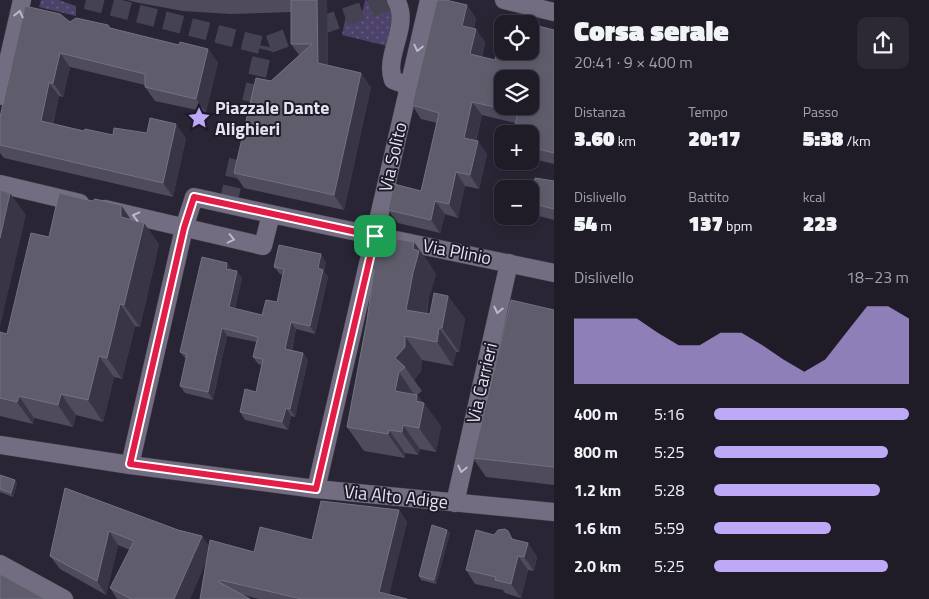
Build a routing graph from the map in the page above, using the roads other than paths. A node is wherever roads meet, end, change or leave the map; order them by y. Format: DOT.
graph roads {
  1 [pos="22,0"];
  2 [pos="396,0"];
  3 [pos="429,0"];
  4 [pos="504,0"];
  5 [pos="554,12"];
  6 [pos="6,46"];
  7 [pos="410,86"];
  8 [pos="0,96"];
  9 [pos="0,184"];
  10 [pos="271,214"];
  11 [pos="184,228"];
  12 [pos="375,236"];
  13 [pos="509,263"];
  14 [pos="554,273"];
  15 [pos="0,445"];
  16 [pos="130,464"];
  17 [pos="316,489"];
  18 [pos="455,503"];
  19 [pos="554,512"];
  20 [pos="0,564"];
  21 [pos="64,599"];
  6 -- 1 [label="street, one-way"];
  2 -- 7 [label="street"];
  3 -- 7 [label="street, Via Solìto, one-way"];
  4 -- 5 [label="street"];
  6 -- 8 [label="street"];
  7 -- 12 [label="street, Via Solìto"];
  11 -- 9 [label="street, one-way"];
  10 -- 11 [label="street, Via Plinio"];
  11 -- 10 [label="street, one-way"];
  10 -- 12 [label="street, Via Plinio"];
  11 -- 16 [label="street"];
  12 -- 13 [label="street, Via Plinio"];
  12 -- 17 [label="street, Via Solìto"];
  13 -- 14 [label="street, Via Plinio"];
  13 -- 18 [label="street, Via Carrieri, one-way"];
  15 -- 16 [label="street, Via Alto Adige"];
  16 -- 17 [label="street, Via Alto Adige"];
  17 -- 18 [label="street, Via Alto Adige"];
  18 -- 19 [label="street, Via Alto Adige"];
  20 -- 21 [label="street"];
}
